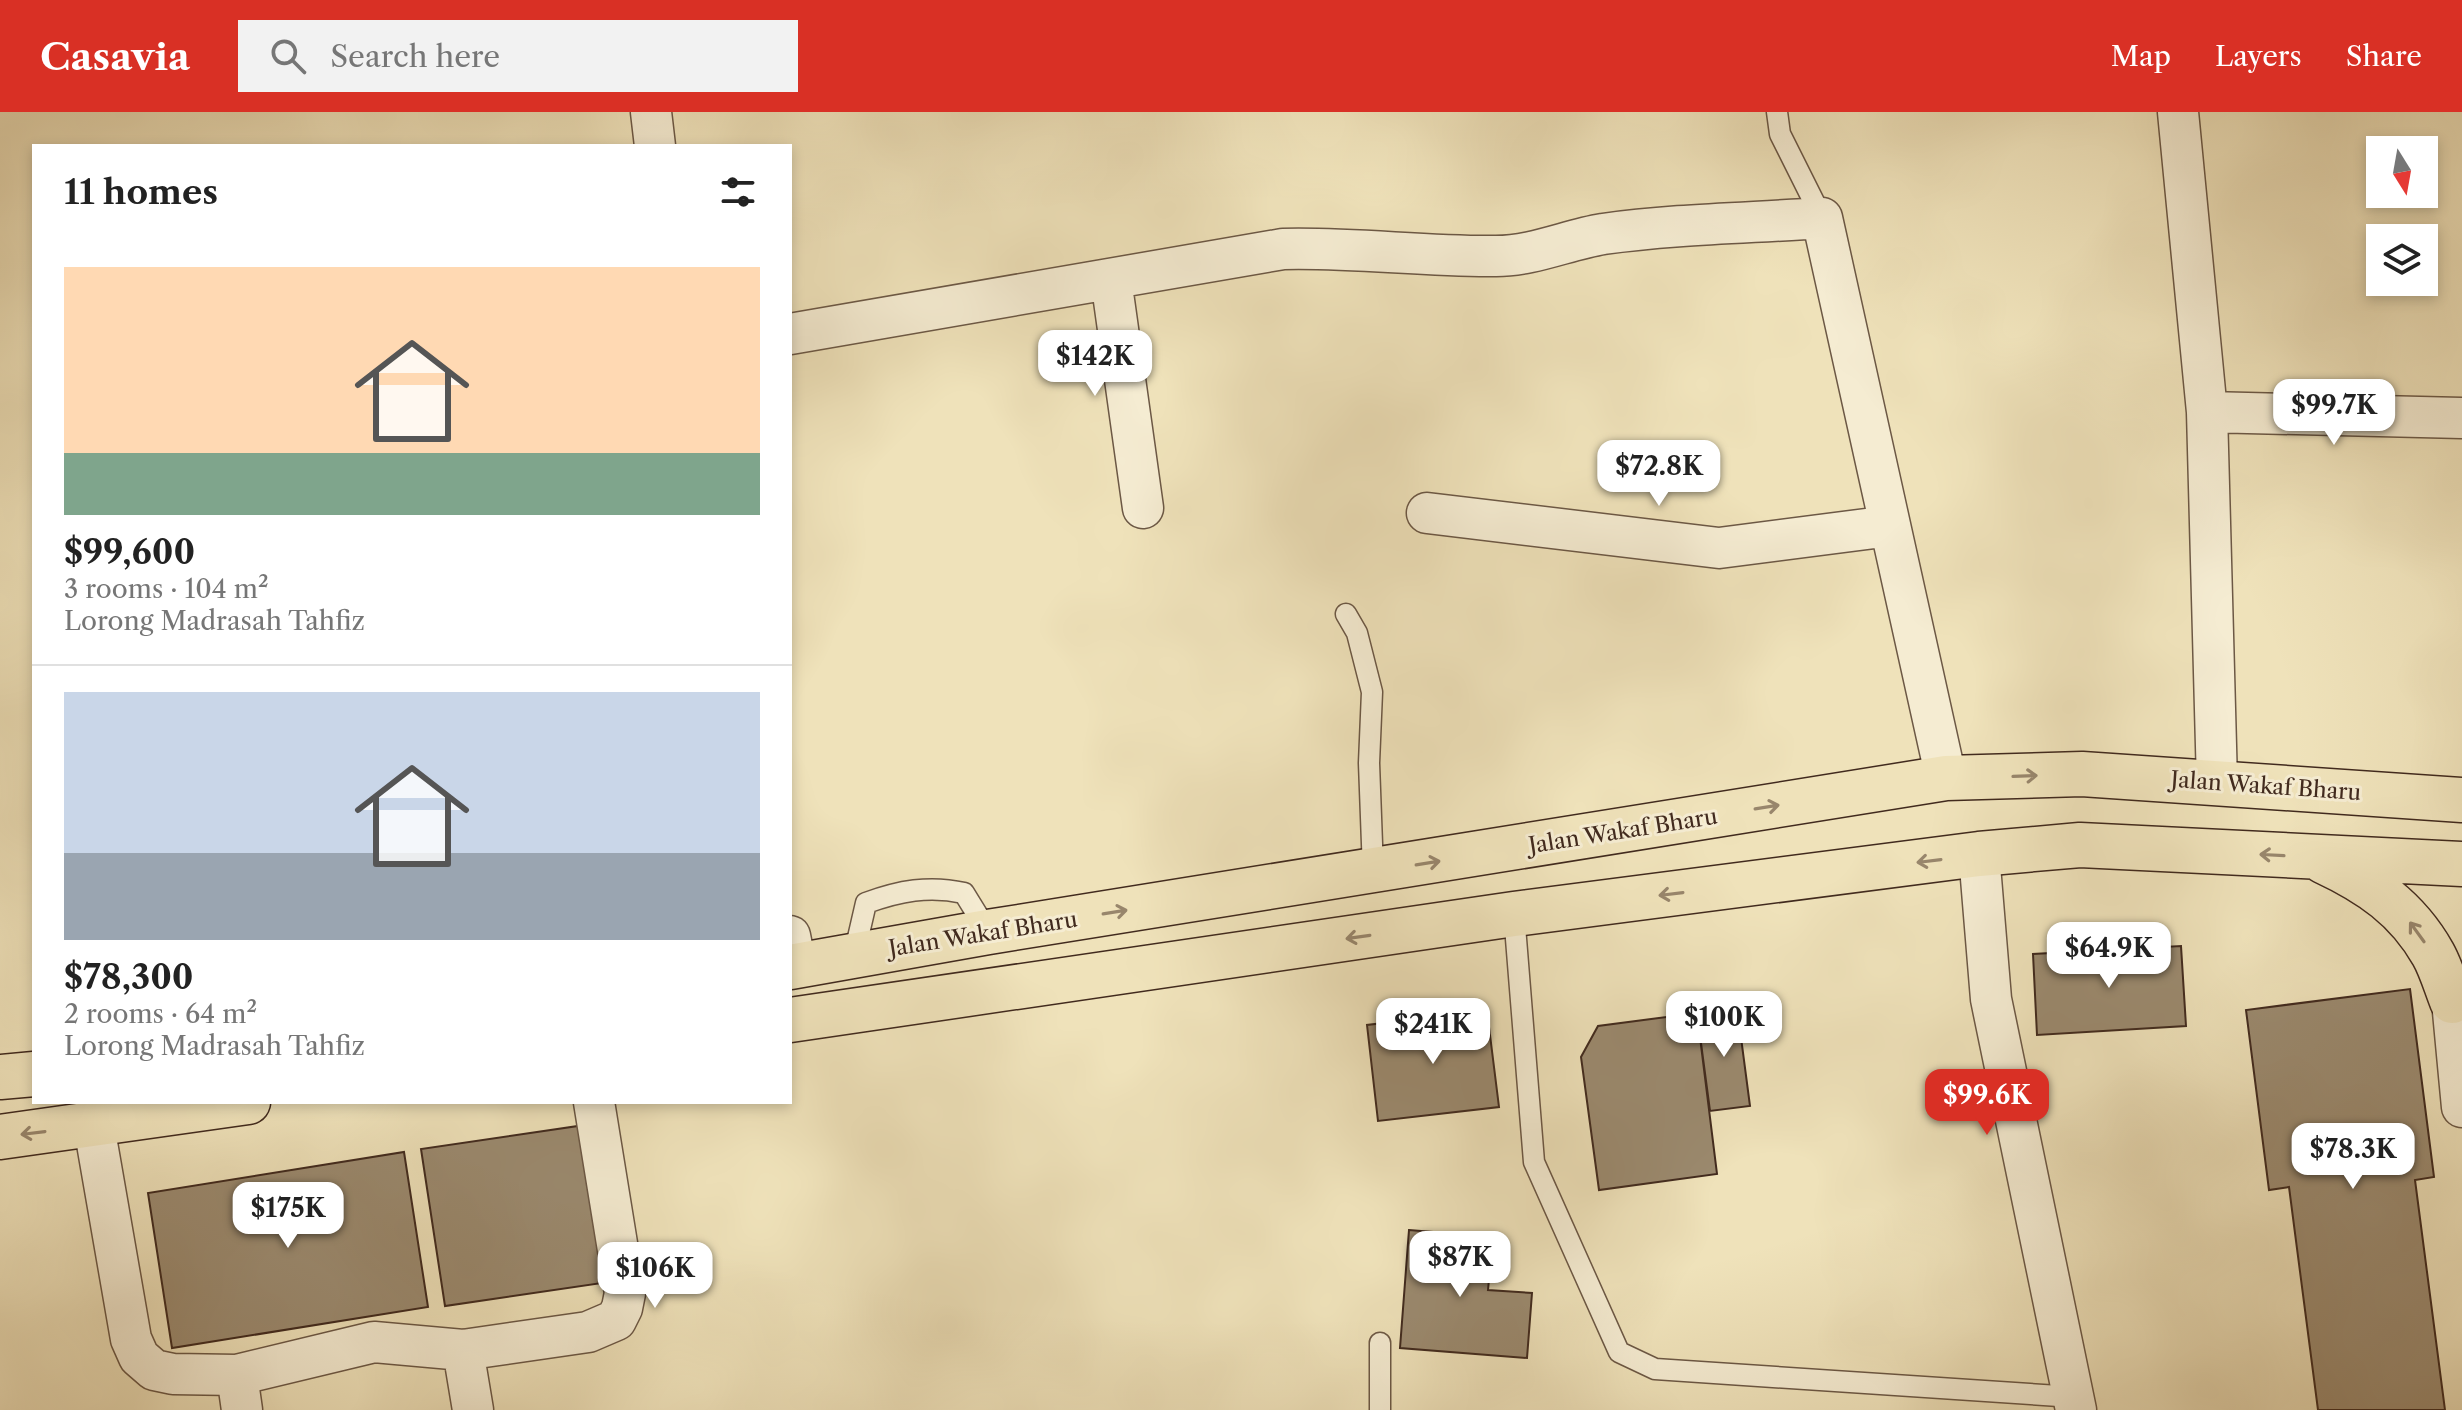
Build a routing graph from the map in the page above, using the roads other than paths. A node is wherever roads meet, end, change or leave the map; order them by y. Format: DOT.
graph roads {
  1 [pos="651,112"];
  2 [pos="1777,112"];
  3 [pos="2178,112"];
  4 [pos="655,144"];
  5 [pos="1822,218"];
  6 [pos="1111,279"];
  7 [pos="792,334"];
  8 [pos="2207,412"];
  9 [pos="2462,418"];
  10 [pos="1143,508"];
  11 [pos="1427,513"];
  12 [pos="1890,526"];
  13 [pos="1346,614"];
  14 [pos="1946,778"];
  15 [pos="2217,783"];
  16 [pos="2462,800"];
  17 [pos="1979,854"];
  18 [pos="2316,857"];
  19 [pos="2462,864"];
  20 [pos="1373,871"];
  21 [pos="1514,914"];
  22 [pos="792,956"];
  23 [pos="2459,993"];
  24 [pos="792,1020"];
  25 [pos="32,1074"];
  26 [pos="0,1077"];
  27 [pos="235,1104"];
  28 [pos="594,1104"];
  29 [pos="2462,1107"];
  30 [pos="94,1126"];
  31 [pos="0,1137"];
  32 [pos="1380,1343"];
  33 [pos="463,1350"];
  34 [pos="239,1392"];
  35 [pos="2075,1404"];
  36 [pos="473,1410"];
  37 [pos="1380,1410"];
  1 -- 4 [label="street"];
  2 -- 5 [label="lane"];
  3 -- 8 [label="street"];
  5 -- 6 [label="street"];
  5 -- 12 [label="street"];
  6 -- 7 [label="street"];
  6 -- 10 [label="street"];
  8 -- 9 [label="street"];
  8 -- 15 [label="street"];
  11 -- 12 [label="street"];
  12 -- 14 [label="street"];
  13 -- 20 [label="lane"];
  14 -- 15 [label="main road, Jalan Wakaf Bharu, one-way"];
  20 -- 14 [label="main road, Jalan Wakaf Bharu, one-way"];
  15 -- 16 [label="main road, Jalan Wakaf Bharu"];
  18 -- 17 [label="main road, one-way"];
  17 -- 21 [label="main road, one-way"];
  17 -- 35 [label="street"];
  18 -- 19 [label="main road"];
  23 -- 18 [label="main road, one-way"];
  22 -- 20 [label="main road, Jalan Wakaf Bharu, one-way"];
  21 -- 24 [label="main road, one-way"];
  21 -- 35 [label="lane"];
  23 -- 29 [label="street"];
  25 -- 26 [label="main road"];
  27 -- 30 [label="main road"];
  28 -- 33 [label="street"];
  30 -- 31 [label="main road, one-way"];
  30 -- 34 [label="street"];
  32 -- 37 [label="lane"];
  33 -- 34 [label="street"];
  33 -- 36 [label="street"];
}
